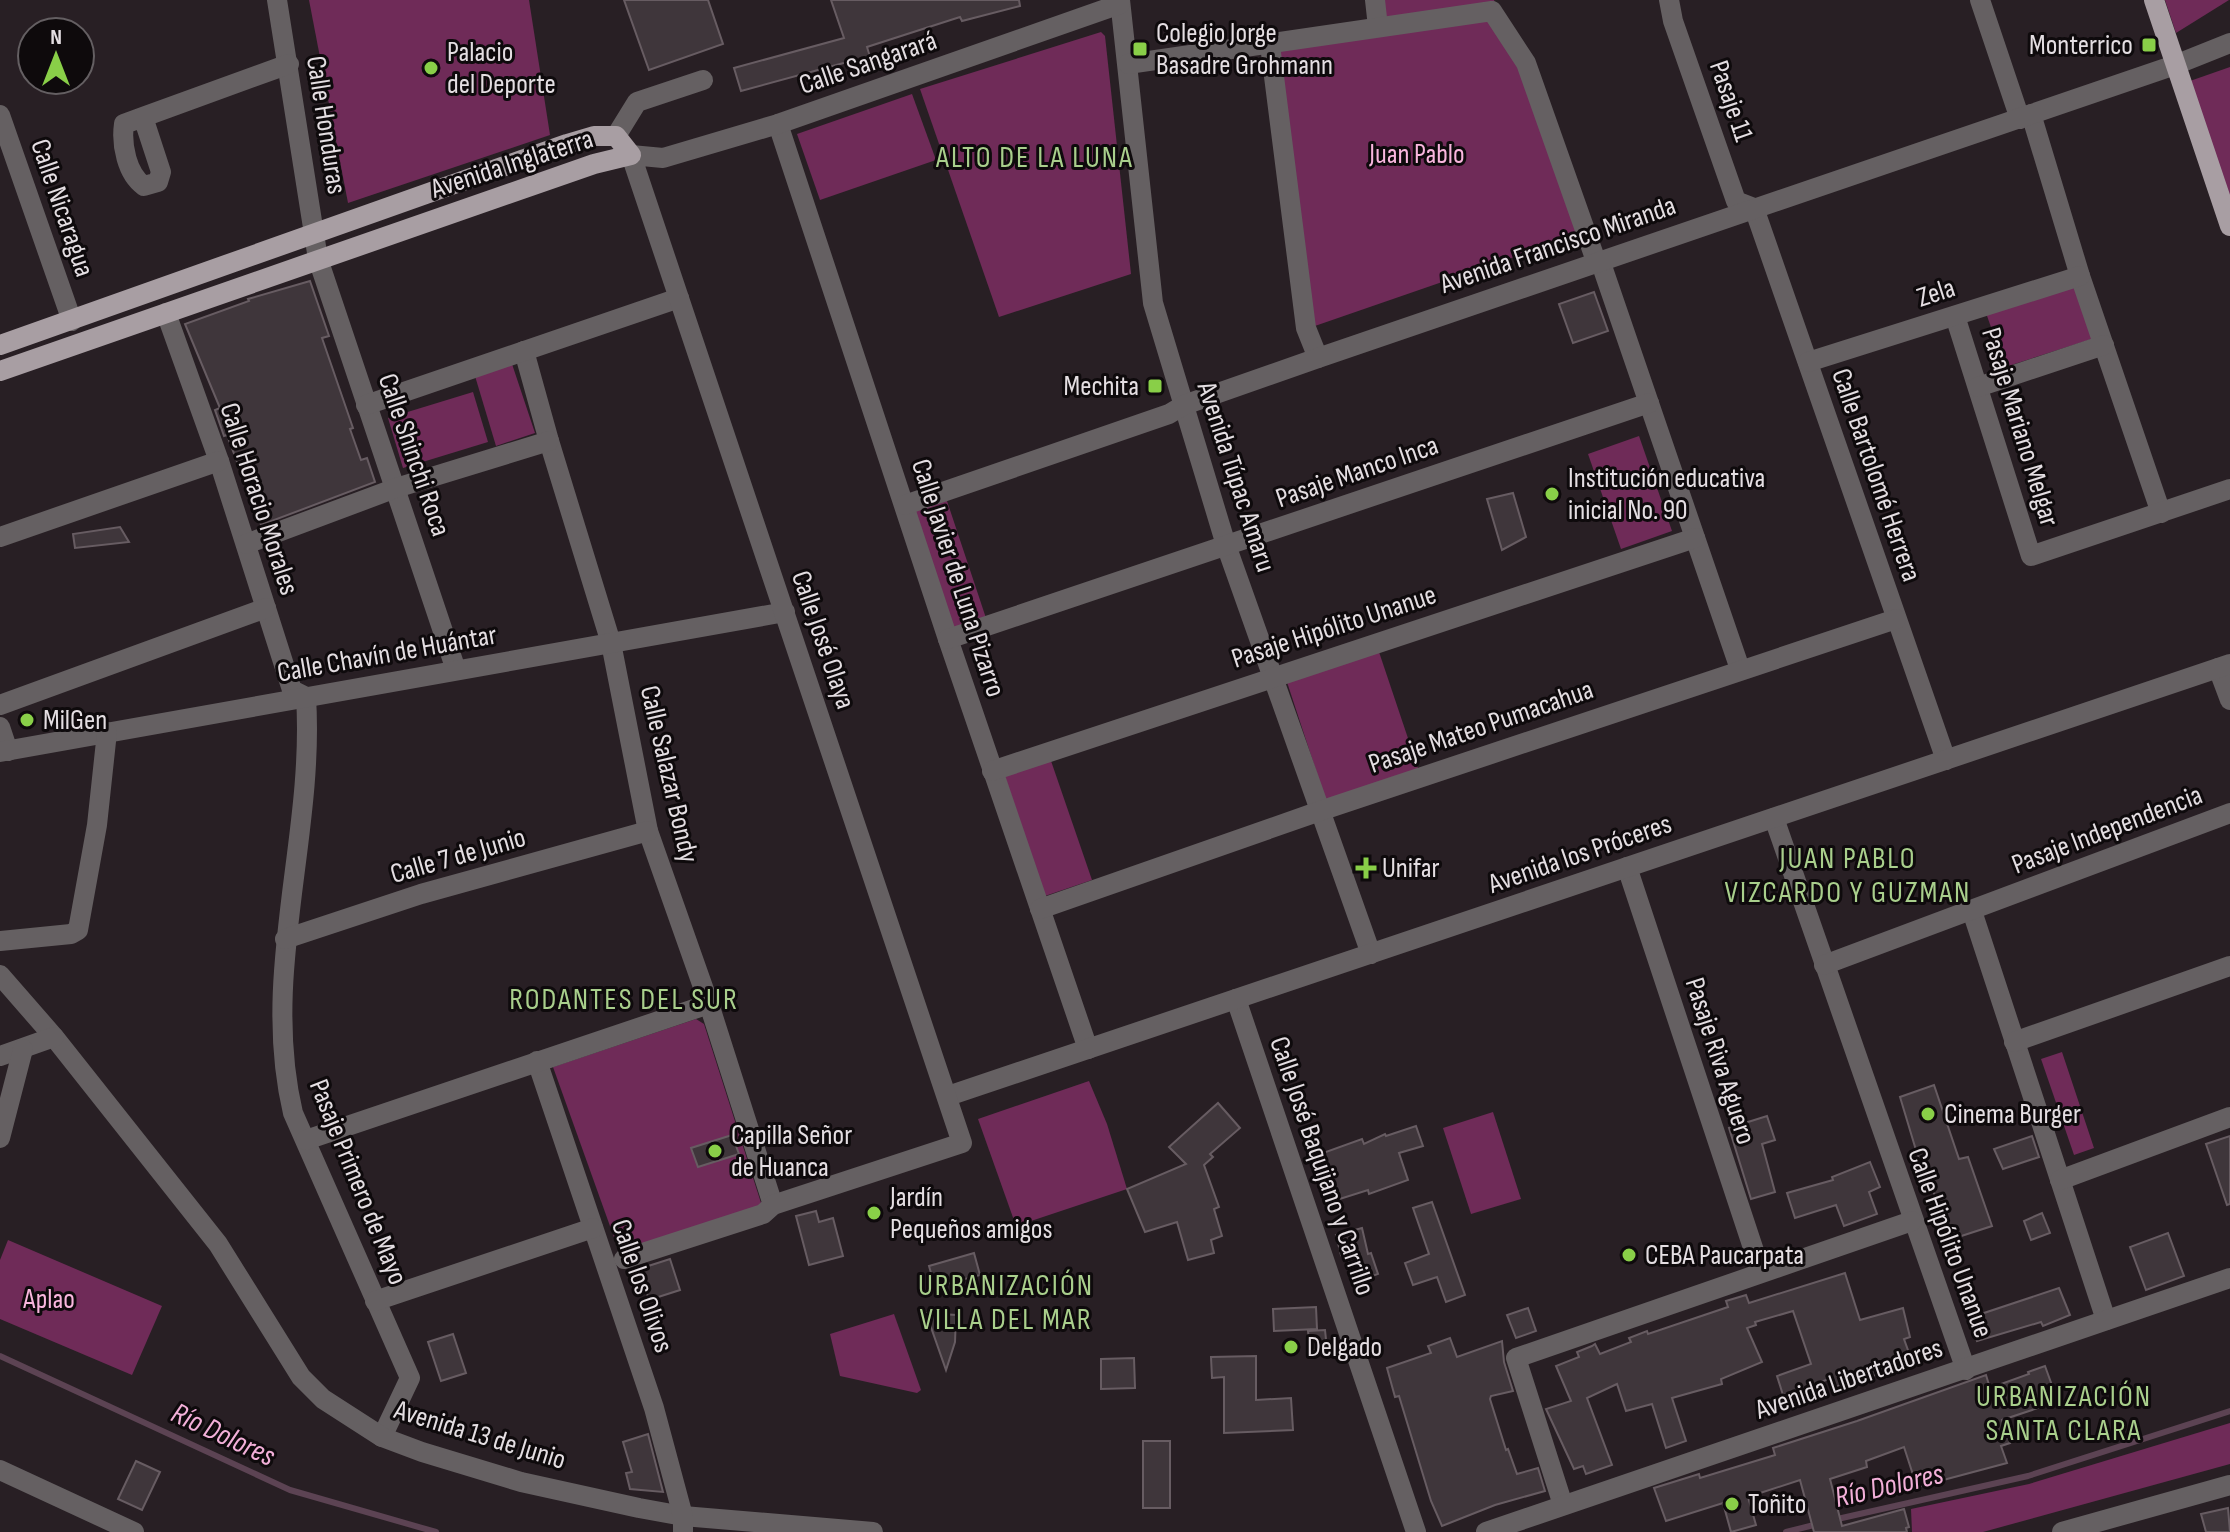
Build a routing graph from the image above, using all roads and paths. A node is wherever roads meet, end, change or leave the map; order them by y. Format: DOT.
graph roads {
  1 [pos="277,0"];
  2 [pos="1375,0"];
  3 [pos="1669,0"];
  4 [pos="1980,0"];
  5 [pos="2154,0"];
  6 [pos="1120,2"];
  7 [pos="1378,27"];
  8 [pos="2230,43"];
  9 [pos="1270,45"];
  10 [pos="289,64"];
  11 [pos="1128,64"];
  12 [pos="2175,65"];
  13 [pos="703,80"];
  14 [pos="0,115"];
  15 [pos="2025,116"];
  16 [pos="143,117"];
  17 [pos="778,124"];
  18 [pos="616,136"];
  19 [pos="631,155"];
  20 [pos="1754,208"];
  21 [pos="2230,226"];
  22 [pos="315,234"];
  23 [pos="318,259"];
  24 [pos="1596,261"];
  25 [pos="2080,276"];
  26 [pos="679,298"];
  27 [pos="166,313"];
  28 [pos="1955,316"];
  29 [pos="72,321"];
  30 [pos="0,345"];
  31 [pos="2104,345"];
  32 [pos="524,351"];
  33 [pos="1318,358"];
  34 [pos="1808,362"];
  35 [pos="0,371"];
  36 [pos="1978,387"];
  37 [pos="1649,403"];
  38 [pos="366,405"];
  39 [pos="1184,405"];
  40 [pos="549,441"];
  41 [pos="219,461"];
  42 [pos="396,488"];
  43 [pos="2230,489"];
  44 [pos="905,505"];
  45 [pos="2161,513"];
  46 [pos="0,537"];
  47 [pos="1695,538"];
  48 [pos="246,544"];
  49 [pos="1226,545"];
  50 [pos="266,608"];
  51 [pos="785,612"];
  52 [pos="1896,619"];
  53 [pos="948,639"];
  54 [pos="611,643"];
  55 [pos="2224,666"];
  56 [pos="1740,669"];
  57 [pos="456,670"];
  58 [pos="1274,676"];
  59 [pos="306,697"];
  60 [pos="2230,700"];
  61 [pos="0,705"];
  62 [pos="0,727"];
  63 [pos="107,732"];
  64 [pos="4,751"];
  65 [pos="1946,760"];
  66 [pos="992,771"];
  67 [pos="1320,811"];
  68 [pos="2230,813"];
  69 [pos="1774,818"];
  70 [pos="648,831"];
  71 [pos="1627,867"];
  72 [pos="1040,909"];
  73 [pos="1972,911"];
  74 [pos="285,939"];
  75 [pos="0,941"];
  76 [pos="1371,954"];
  77 [pos="1824,965"];
  78 [pos="2230,966"];
  79 [pos="0,975"];
  80 [pos="1236,999"];
  81 [pos="709,1004"];
  82 [pos="54,1037"];
  83 [pos="2014,1042"];
  84 [pos="23,1049"];
  85 [pos="1088,1049"];
  86 [pos="0,1056"];
  87 [pos="537,1061"];
  88 [pos="948,1096"];
  89 [pos="2230,1117"];
  90 [pos="0,1138"];
  91 [pos="306,1140"];
  92 [pos="2060,1180"];
  93 [pos="773,1205"];
  94 [pos="1912,1221"];
  95 [pos="593,1228"];
  96 [pos="624,1259"];
  97 [pos="1761,1272"];
  98 [pos="2230,1278"];
  99 [pos="375,1301"];
  100 [pos="2106,1320"];
  101 [pos="1966,1370"];
  102 [pos="382,1437"];
  103 [pos="0,1470"];
  104 [pos="2230,1485"];
  105 [pos="1563,1505"];
  106 [pos="683,1524"];
  107 [pos="101,1525"];
  108 [pos="2067,1531"];
  109 [pos="134,1532"];
  110 [pos="873,1532"];
  111 [pos="1416,1532"];
  112 [pos="1486,1532"];
  1 -- 10 [label="street, Calle Honduras"];
  2 -- 7 [label="street"];
  3 -- 20 [label="street, Pasaje 11"];
  4 -- 15 [label="street"];
  5 -- 12 [label="main road"];
  6 -- 11 [label="street, Avenida Túpac Amaru"];
  6 -- 17 [label="street, Calle Sangarará"];
  7 -- 9 [label="street"];
  7 -- 24 [label="street"];
  8 -- 12 [label="street, Avenida Francisco Miranda"];
  9 -- 11 [label="street"];
  9 -- 33 [label="street"];
  10 -- 16 [label="street"];
  10 -- 22 [label="street, Calle Honduras"];
  11 -- 39 [label="street, Avenida Túpac Amaru"];
  12 -- 15 [label="street, Avenida Francisco Miranda"];
  12 -- 21 [label="main road"];
  13 -- 18 [label="street"];
  14 -- 29 [label="street, Calle Nicaragua"];
  15 -- 20 [label="street, Avenida Francisco Miranda"];
  15 -- 25 [label="street"];
  17 -- 19 [label="street, Calle Sangarará"];
  17 -- 44 [label="street, Calle Javier de Luna Pizarro"];
  18 -- 19 [label="main road, Avenida Inglaterra"];
  18 -- 22 [label="main road, Avenida Inglaterra"];
  19 -- 23 [label="main road, Avenida Inglaterra"];
  19 -- 26 [label="street, Calle José Olaya"];
  20 -- 24 [label="street, Avenida Francisco Miranda"];
  20 -- 34 [label="street, Calle Bartolomé Herrera"];
  22 -- 23 [label="street, Calle Honduras"];
  22 -- 29 [label="main road, Avenida Inglaterra"];
  23 -- 27 [label="main road, Avenida Inglaterra"];
  23 -- 38 [label="street, Calle Shinchi Roca"];
  24 -- 33 [label="street, Avenida Francisco Miranda"];
  24 -- 37 [label="street"];
  25 -- 28 [label="street, Zela"];
  25 -- 31 [label="street"];
  26 -- 32 [label="street"];
  26 -- 51 [label="street, Calle José Olaya"];
  27 -- 35 [label="main road, Avenida Inglaterra"];
  27 -- 41 [label="street, Calle Horacio Morales"];
  28 -- 34 [label="street, Zela"];
  28 -- 36 [label="street, Pasaje Mariano Melgar"];
  29 -- 30 [label="main road, Avenida Inglaterra"];
  31 -- 36 [label="street"];
  31 -- 45 [label="street"];
  32 -- 38 [label="street"];
  32 -- 40 [label="street, Calle Salazar Bondy"];
  33 -- 39 [label="street, Avenida Francisco Miranda"];
  34 -- 52 [label="street, Calle Bartolomé Herrera"];
  36 -- 45 [label="street, Pasaje Mariano Melgar"];
  37 -- 47 [label="street"];
  37 -- 49 [label="street, Pasaje Manco Inca"];
  38 -- 42 [label="street, Calle Shinchi Roca"];
  39 -- 44 [label="street, Avenida Francisco Miranda"];
  39 -- 49 [label="street, Avenida Túpac Amaru"];
  40 -- 42 [label="street"];
  40 -- 54 [label="street, Calle Salazar Bondy"];
  41 -- 46 [label="street"];
  41 -- 48 [label="street, Calle Horacio Morales"];
  42 -- 48 [label="street"];
  42 -- 57 [label="street, Calle Shinchi Roca"];
  43 -- 45 [label="street"];
  44 -- 53 [label="street, Calle Javier de Luna Pizarro"];
  47 -- 56 [label="street"];
  47 -- 58 [label="street, Pasaje Hipólito Unanue"];
  48 -- 50 [label="street, Calle Horacio Morales"];
  49 -- 53 [label="street, Pasaje Manco Inca"];
  49 -- 58 [label="street, Avenida Túpac Amaru"];
  50 -- 59 [label="street, Calle Horacio Morales"];
  50 -- 61 [label="street"];
  51 -- 54 [label="street, Calle Chavín de Huántar"];
  51 -- 88 [label="street, Calle José Olaya"];
  52 -- 56 [label="street, Pasaje Mateo Pumacahua"];
  52 -- 65 [label="street, Calle Bartolomé Herrera"];
  53 -- 66 [label="street, Calle Javier de Luna Pizarro"];
  54 -- 57 [label="street, Calle Chavín de Huántar"];
  54 -- 70 [label="street, Calle Salazar Bondy"];
  55 -- 60 [label="street"];
  55 -- 65 [label="street, Avenida los Próceres"];
  56 -- 67 [label="street, Pasaje Mateo Pumacahua"];
  57 -- 59 [label="street, Calle Chavín de Huántar"];
  58 -- 66 [label="street, Pasaje Hipólito Unanue"];
  58 -- 67 [label="street, Avenida Túpac Amaru"];
  59 -- 63 [label="street, Calle Chavín de Huántar"];
  59 -- 74 [label="street, Pasaje Primero de Mayo"];
  62 -- 64 [label="street"];
  63 -- 64 [label="street, Calle Chavín de Huántar"];
  63 -- 75 [label="street"];
  65 -- 69 [label="street, Avenida los Próceres"];
  66 -- 72 [label="street, Calle Javier de Luna Pizarro"];
  67 -- 72 [label="street, Pasaje Mateo Pumacahua"];
  67 -- 76 [label="street, Avenida Túpac Amaru"];
  68 -- 73 [label="street, Pasaje Independencia"];
  69 -- 71 [label="street, Avenida los Próceres"];
  69 -- 77 [label="street, Calle Hipólito Unanue"];
  70 -- 74 [label="street, Calle 7 de Junio"];
  70 -- 81 [label="street, Calle Salazar Bondy"];
  71 -- 76 [label="street, Avenida los Próceres"];
  71 -- 97 [label="street, Pasaje Riva Aguero"];
  72 -- 85 [label="street, Calle Javier de Luna Pizarro"];
  73 -- 77 [label="street, Pasaje Independencia"];
  73 -- 83 [label="street"];
  74 -- 91 [label="street, Pasaje Primero de Mayo"];
  76 -- 80 [label="street, Avenida los Próceres"];
  77 -- 94 [label="street, Calle Hipólito Unanue"];
  78 -- 83 [label="street"];
  79 -- 82 [label="street, Avenida 13 de Junio"];
  80 -- 85 [label="street, Avenida los Próceres"];
  80 -- 111 [label="street, Calle José Baquijano y Carrillo"];
  81 -- 87 [label="street"];
  81 -- 93 [label="street, Calle Salazar Bondy"];
  82 -- 84 [label="street"];
  82 -- 102 [label="street, Avenida 13 de Junio"];
  83 -- 92 [label="street"];
  84 -- 86 [label="street"];
  84 -- 90 [label="street"];
  85 -- 88 [label="street, Avenida los Próceres"];
  87 -- 91 [label="street"];
  87 -- 95 [label="street, Calle los Olivos"];
  88 -- 93 [label="street, Calle José Olaya"];
  89 -- 92 [label="street"];
  91 -- 99 [label="street, Pasaje Primero de Mayo"];
  92 -- 100 [label="street"];
  93 -- 96 [label="street"];
  94 -- 97 [label="street"];
  94 -- 101 [label="street, Calle Hipólito Unanue"];
  95 -- 99 [label="street"];
  95 -- 106 [label="street, Calle los Olivos"];
  97 -- 105 [label="street"];
  98 -- 100 [label="street, Avenida Libertadores"];
  99 -- 102 [label="street, Pasaje Primero de Mayo"];
  100 -- 101 [label="street, Avenida Libertadores"];
  101 -- 105 [label="street, Avenida Libertadores"];
  102 -- 106 [label="street, Avenida 13 de Junio"];
  103 -- 107 [label="street"];
  104 -- 108 [label="street"];
  105 -- 112 [label="street, Avenida Libertadores"];
  106 -- 110 [label="street, Avenida 13 de Junio"];
  107 -- 109 [label="street"];
}
